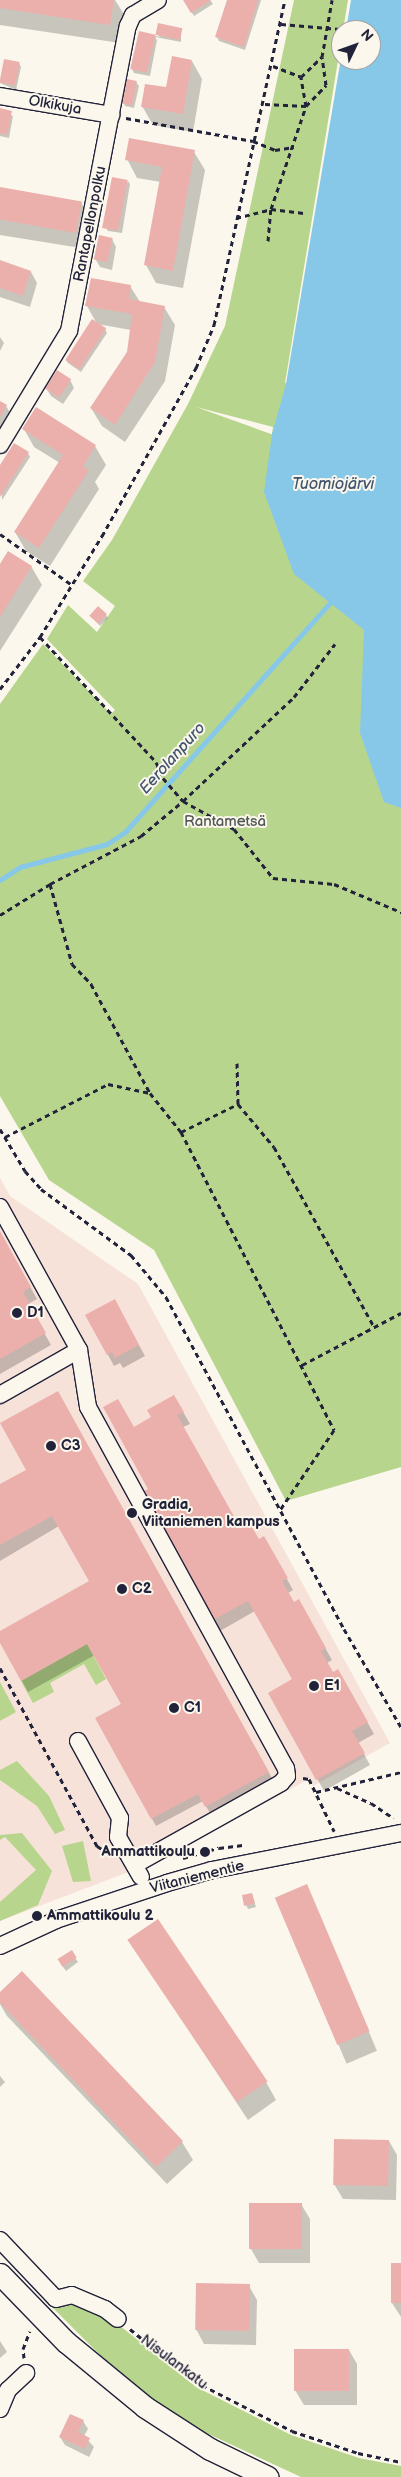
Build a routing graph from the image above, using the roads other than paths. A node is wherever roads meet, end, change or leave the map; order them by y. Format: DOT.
graph roads {
  1 [pos="147,3"];
  2 [pos="0,96"];
  3 [pos="110,115"];
  4 [pos="0,445"];
  5 [pos="0,1207"];
  6 [pos="79,1350"];
  7 [pos="0,1395"];
  8 [pos="78,1741"];
  9 [pos="399,1828"];
  10 [pos="0,1946"];
  11 [pos="0,2240"];
  12 [pos="0,2274"];
  13 [pos="55,2292"];
  14 [pos="40,2316"];
  15 [pos="118,2319"];
  16 [pos="26,2373"];
  17 [pos="0,2409"];
  18 [pos="268,2477"];
  1 -- 3 [label="street, Rantapellonpolku"];
  2 -- 3 [label="street, Olkikuja"];
  3 -- 4 [label="street, Rantapellonpolku"];
  5 -- 6 [label="street"];
  6 -- 7 [label="street"];
  6 -- 8 [label="street"];
  9 -- 10 [label="street, Viitaniementie"];
  11 -- 13 [label="street"];
  12 -- 14 [label="main road"];
  13 -- 14 [label="street"];
  13 -- 15 [label="street"];
  14 -- 18 [label="main road"];
  16 -- 17 [label="street"];
}
